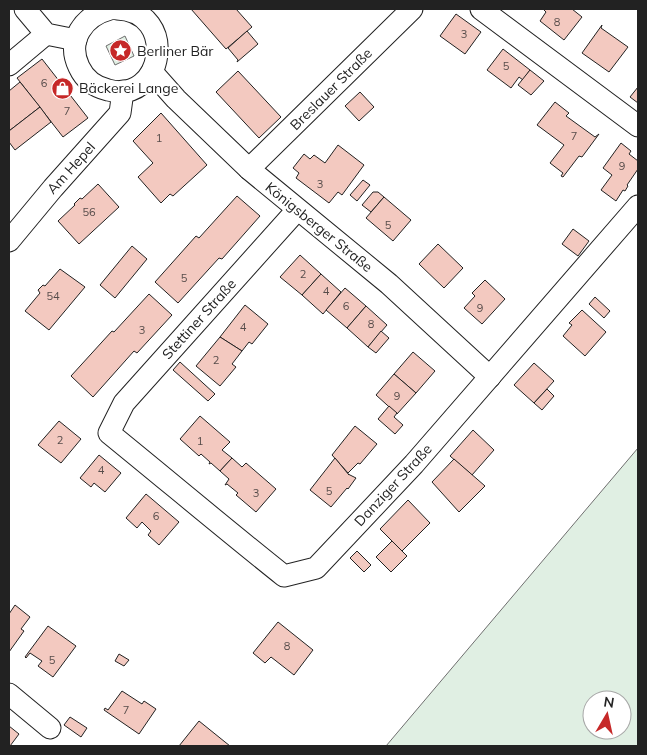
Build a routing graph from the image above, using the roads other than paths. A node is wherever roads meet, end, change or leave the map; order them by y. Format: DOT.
graph roads {
  1 [pos="25,9"];
  2 [pos="110,9"];
  3 [pos="117,9"];
  4 [pos="124,9"];
  5 [pos="412,9"];
  6 [pos="481,9"];
  7 [pos="46,34"];
  8 [pos="76,40"];
  9 [pos="9,65"];
  10 [pos="152,72"];
  11 [pos="123,91"];
  12 [pos="638,126"];
  13 [pos="249,170"];
  14 [pos="638,206"];
  15 [pos="297,210"];
  16 [pos="9,241"];
  17 [pos="490,377"];
  18 [pos="109,433"];
  19 [pos="9,694"];
  20 [pos="50,728"];
  1 -- 7 [label="street"];
  2 -- 8 [label="street"];
  3 -- 4 [label="street"];
  4 -- 10 [label="street"];
  5 -- 13 [label="street, Breslauer Straße"];
  6 -- 12 [label="street"];
  7 -- 8 [label="street"];
  7 -- 9 [label="street"];
  8 -- 11 [label="street"];
  10 -- 11 [label="street"];
  10 -- 13 [label="street, Königsberger Straße"];
  11 -- 16 [label="street, Am Hepel"];
  13 -- 15 [label="street, Königsberger Straße"];
  14 -- 17 [label="street, Danziger Straße"];
  15 -- 17 [label="street, Königsberger Straße"];
  15 -- 18 [label="street, Stettiner Straße"];
  17 -- 18 [label="street, Danziger Straße"];
  19 -- 20 [label="street"];
}
